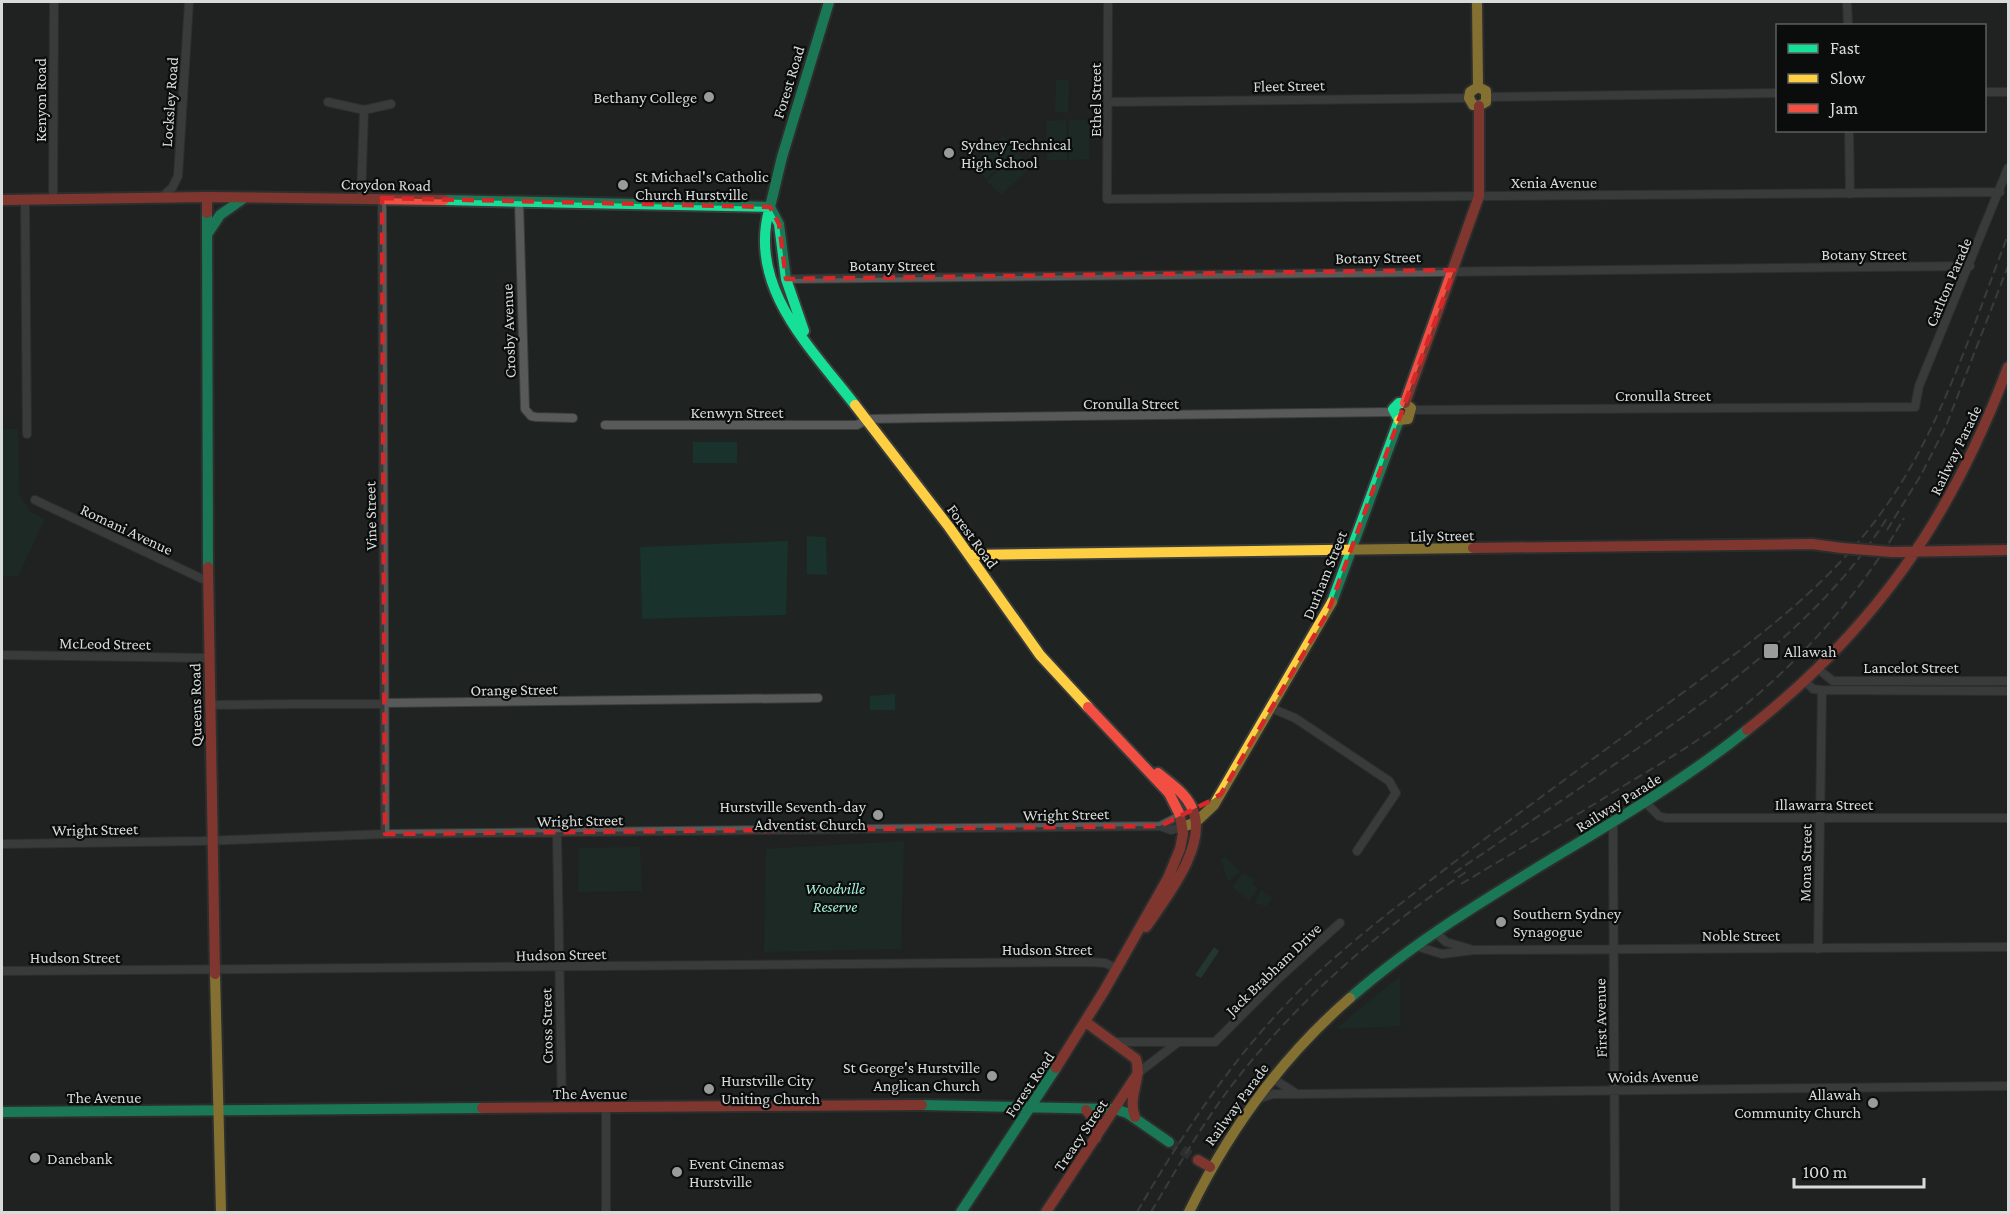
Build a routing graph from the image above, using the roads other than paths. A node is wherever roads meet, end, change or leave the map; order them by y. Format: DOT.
graph roads {
  1 [pos="54,2"];
  2 [pos="189,2"];
  3 [pos="829,2"];
  4 [pos="1108,2"];
  5 [pos="1477,2"];
  6 [pos="1847,2"];
  7 [pos="1848,24"];
  8 [pos="1478,87"];
  9 [pos="1986,92"];
  10 [pos="2008,92"];
  11 [pos="1776,93"];
  12 [pos="1488,97"];
  13 [pos="1468,98"];
  14 [pos="328,102"];
  15 [pos="1110,102"];
  16 [pos="391,104"];
  17 [pos="1479,106"];
  18 [pos="364,110"];
  19 [pos="1849,132"];
  20 [pos="2008,168"];
  21 [pos="2000,192"];
  22 [pos="1850,194"];
  23 [pos="1479,196"];
  24 [pos="207,197"];
  25 [pos="246,197"];
  26 [pos="161,198"];
  27 [pos="361,198"];
  28 [pos="382,198"];
  29 [pos="1107,199"];
  30 [pos="2,200"];
  31 [pos="25,200"];
  32 [pos="53,200"];
  33 [pos="519,202"];
  34 [pos="770,207"];
  35 [pos="207,234"];
  36 [pos="1970,266"];
  37 [pos="1454,270"];
  38 [pos="786,279"];
  39 [pos="806,337"];
  40 [pos="2008,367"];
  41 [pos="1408,406"];
  42 [pos="1915,407"];
  43 [pos="1396,416"];
  44 [pos="573,418"];
  45 [pos="868,419"];
  46 [pos="605,424"];
  47 [pos="27,434"];
  48 [pos="34,500"];
  49 [pos="2008,550"];
  50 [pos="1350,551"];
  51 [pos="1916,552"];
  52 [pos="969,555"];
  53 [pos="209,582"];
  54 [pos="2,655"];
  55 [pos="209,658"];
  56 [pos="1818,669"];
  57 [pos="1828,680"];
  58 [pos="1805,681"];
  59 [pos="2008,681"];
  60 [pos="1822,690"];
  61 [pos="2008,691"];
  62 [pos="818,698"];
  63 [pos="386,704"];
  64 [pos="209,705"];
  65 [pos="1271,708"];
  66 [pos="1125,746"];
  67 [pos="1221,794"];
  68 [pos="1646,803"];
  69 [pos="1193,809"];
  70 [pos="1819,818"];
  71 [pos="2008,818"];
  72 [pos="1181,821"];
  73 [pos="1196,822"];
  74 [pos="1613,824"];
  75 [pos="385,834"];
  76 [pos="557,834"];
  77 [pos="212,839"];
  78 [pos="2,844"];
  79 [pos="1357,851"];
  80 [pos="1340,923"];
  81 [pos="1436,933"];
  82 [pos="1416,946"];
  83 [pos="2008,948"];
  84 [pos="1612,949"];
  85 [pos="1818,949"];
  86 [pos="1474,950"];
  87 [pos="558,968"];
  88 [pos="1118,969"];
  89 [pos="216,970"];
  90 [pos="2,971"];
  91 [pos="1098,1004"];
  92 [pos="1087,1023"];
  93 [pos="1111,1039"];
  94 [pos="1147,1041"];
  95 [pos="1177,1043"];
  96 [pos="1154,1060"];
  97 [pos="1138,1073"];
  98 [pos="1272,1078"];
  99 [pos="2008,1086"];
  100 [pos="1615,1090"];
  101 [pos="1299,1094"];
  102 [pos="1254,1101"];
  103 [pos="1032,1107"];
  104 [pos="562,1108"];
  105 [pos="606,1108"];
  106 [pos="1115,1109"];
  107 [pos="1086,1110"];
  108 [pos="2,1112"];
  109 [pos="220,1112"];
  110 [pos="1140,1124"];
  111 [pos="1094,1142"];
  112 [pos="1169,1142"];
  113 [pos="1198,1160"];
  114 [pos="1210,1167"];
  115 [pos="221,1212"];
  116 [pos="606,1212"];
  117 [pos="961,1212"];
  118 [pos="1046,1212"];
  119 [pos="1189,1212"];
  120 [pos="1615,1212"];
  1 -- 32 [label="street, Kenyon Road"];
  2 -- 26 [label="street, Locksley Road"];
  3 -- 34 [label="main road, Forest Road"];
  4 -- 15 [label="street, Ethel Street"];
  5 -- 8 [label="main road"];
  6 -- 7 [label="street"];
  8 -- 12 [label="main road"];
  8 -- 13 [label="main road"];
  9 -- 10 [label="street"];
  11 -- 12 [label="street"];
  12 -- 17 [label="main road"];
  13 -- 15 [label="street, Fleet Street"];
  13 -- 17 [label="main road"];
  14 -- 18 [label="street"];
  15 -- 29 [label="street, Ethel Street"];
  16 -- 18 [label="street"];
  17 -- 23 [label="main road"];
  18 -- 27 [label="street"];
  19 -- 22 [label="street"];
  20 -- 21 [label="street, Carlton Parade"];
  21 -- 22 [label="street, Xenia Avenue"];
  21 -- 36 [label="street, Carlton Parade"];
  22 -- 23 [label="street, Xenia Avenue"];
  23 -- 29 [label="street, Xenia Avenue"];
  23 -- 37 [label="main road"];
  24 -- 25 [label="main road, Croydon Road"];
  24 -- 26 [label="main road, Croydon Road"];
  24 -- 35 [label="main road, Queens Road"];
  25 -- 27 [label="main road, Croydon Road"];
  25 -- 35 [label="main road"];
  26 -- 32 [label="main road, Croydon Road"];
  27 -- 28 [label="main road, Croydon Road"];
  28 -- 33 [label="main road, Croydon Road"];
  28 -- 63 [label="street, Vine Street"];
  30 -- 31 [label="main road, Croydon Road"];
  31 -- 32 [label="main road, Croydon Road"];
  31 -- 47 [label="street"];
  33 -- 34 [label="main road, Croydon Road"];
  33 -- 44 [label="street, Crosby Avenue"];
  34 -- 38 [label="main road, Forest Road"];
  34 -- 39 [label="main road, Forest Road"];
  35 -- 53 [label="main road, Queens Road"];
  36 -- 37 [label="street, Botany Street"];
  36 -- 42 [label="street, Carlton Parade"];
  37 -- 38 [label="street, Botany Street"];
  37 -- 41 [label="main road"];
  38 -- 39 [label="main road, Forest Road"];
  39 -- 45 [label="main road, Forest Road"];
  40 -- 51 [label="main road, Railway Parade"];
  41 -- 42 [label="street, Cronulla Street"];
  41 -- 43 [label="main road"];
  43 -- 45 [label="street, Cronulla Street"];
  43 -- 50 [label="main road, Durham Street"];
  45 -- 46 [label="street, Kenwyn Street"];
  45 -- 52 [label="main road, Forest Road"];
  48 -- 53 [label="street, Romani Avenue"];
  49 -- 51 [label="main road, Lily Street"];
  50 -- 51 [label="main road, Lily Street, bridge"];
  50 -- 52 [label="main road, Lily Street"];
  50 -- 65 [label="main road, Durham Street"];
  51 -- 56 [label="main road, Railway Parade"];
  52 -- 66 [label="main road, Forest Road"];
  53 -- 55 [label="main road, Queens Road"];
  54 -- 55 [label="street, McLeod Street"];
  55 -- 64 [label="main road, Queens Road"];
  56 -- 57 [label="street"];
  56 -- 58 [label="main road, Railway Parade"];
  57 -- 59 [label="street, Lancelot Street"];
  57 -- 60 [label="street"];
  58 -- 60 [label="street"];
  58 -- 68 [label="main road, Railway Parade"];
  60 -- 61 [label="street, Lancelot Street"];
  60 -- 70 [label="street, Mona Street"];
  62 -- 63 [label="street, Orange Street"];
  63 -- 64 [label="street, Orange Street"];
  63 -- 75 [label="street, Vine Street"];
  64 -- 77 [label="main road, Queens Road"];
  65 -- 67 [label="main road, Durham Street"];
  65 -- 79 [label="street"];
  66 -- 69 [label="main road, Forest Road"];
  66 -- 72 [label="main road, Forest Road"];
  67 -- 69 [label="main road"];
  67 -- 73 [label="main road, Durham Street"];
  68 -- 70 [label="street, Illawarra Street"];
  68 -- 74 [label="main road, Railway Parade"];
  69 -- 72 [label="main road"];
  69 -- 73 [label="main road, Forest Road"];
  70 -- 71 [label="street, Illawarra Street"];
  70 -- 85 [label="street, Mona Street"];
  72 -- 73 [label="main road"];
  72 -- 76 [label="street, Wright Street"];
  72 -- 88 [label="main road, Forest Road"];
  73 -- 88 [label="main road, Forest Road"];
  74 -- 81 [label="main road, Railway Parade"];
  74 -- 84 [label="street, First Avenue"];
  75 -- 76 [label="street, Wright Street"];
  75 -- 77 [label="street, Wright Street"];
  76 -- 87 [label="street, Cross Street"];
  77 -- 78 [label="street, Wright Street"];
  77 -- 89 [label="main road, Queens Road"];
  80 -- 95 [label="street, Jack Brabham Drive"];
  81 -- 82 [label="main road, Railway Parade"];
  81 -- 86 [label="street, Noble Street"];
  82 -- 86 [label="street, Noble Street"];
  82 -- 98 [label="main road, Railway Parade"];
  83 -- 85 [label="street, Noble Street"];
  84 -- 85 [label="street, Noble Street"];
  84 -- 86 [label="street, Noble Street"];
  84 -- 100 [label="street, First Avenue"];
  87 -- 88 [label="street, Hudson Street"];
  87 -- 89 [label="street, Hudson Street"];
  87 -- 104 [label="street, Cross Street"];
  88 -- 91 [label="main road, Forest Road"];
  89 -- 90 [label="street, Hudson Street"];
  89 -- 109 [label="main road, Queens Road"];
  91 -- 92 [label="main road, Forest Road"];
  91 -- 93 [label="main road"];
  92 -- 93 [label="main road"];
  92 -- 103 [label="main road, Forest Road"];
  93 -- 94 [label="street"];
  93 -- 97 [label="main road"];
  94 -- 95 [label="street"];
  94 -- 96 [label="street"];
  95 -- 96 [label="street"];
  96 -- 97 [label="street"];
  97 -- 106 [label="main road, Treacy Street"];
  97 -- 110 [label="main road"];
  98 -- 101 [label="street"];
  98 -- 102 [label="main road, Railway Parade"];
  99 -- 100 [label="street, Woids Avenue"];
  100 -- 101 [label="street, Woids Avenue"];
  100 -- 120 [label="street, First Avenue"];
  101 -- 102 [label="street, Woids Avenue"];
  102 -- 114 [label="main road, Railway Parade"];
  103 -- 105 [label="main road, The Avenue"];
  103 -- 107 [label="main road, The Avenue"];
  103 -- 117 [label="main road, Forest Road"];
  104 -- 105 [label="main road, The Avenue"];
  104 -- 109 [label="main road, The Avenue"];
  105 -- 116 [label="street"];
  106 -- 107 [label="main road, The Avenue"];
  106 -- 110 [label="main road"];
  106 -- 111 [label="main road, Treacy Street"];
  107 -- 111 [label="main road"];
  108 -- 109 [label="main road, The Avenue"];
  109 -- 115 [label="main road, Queens Road"];
  110 -- 111 [label="main road"];
  110 -- 112 [label="main road"];
  111 -- 118 [label="main road, Treacy Street"];
  113 -- 114 [label="main road"];
  114 -- 119 [label="main road, Railway Parade"];
}
